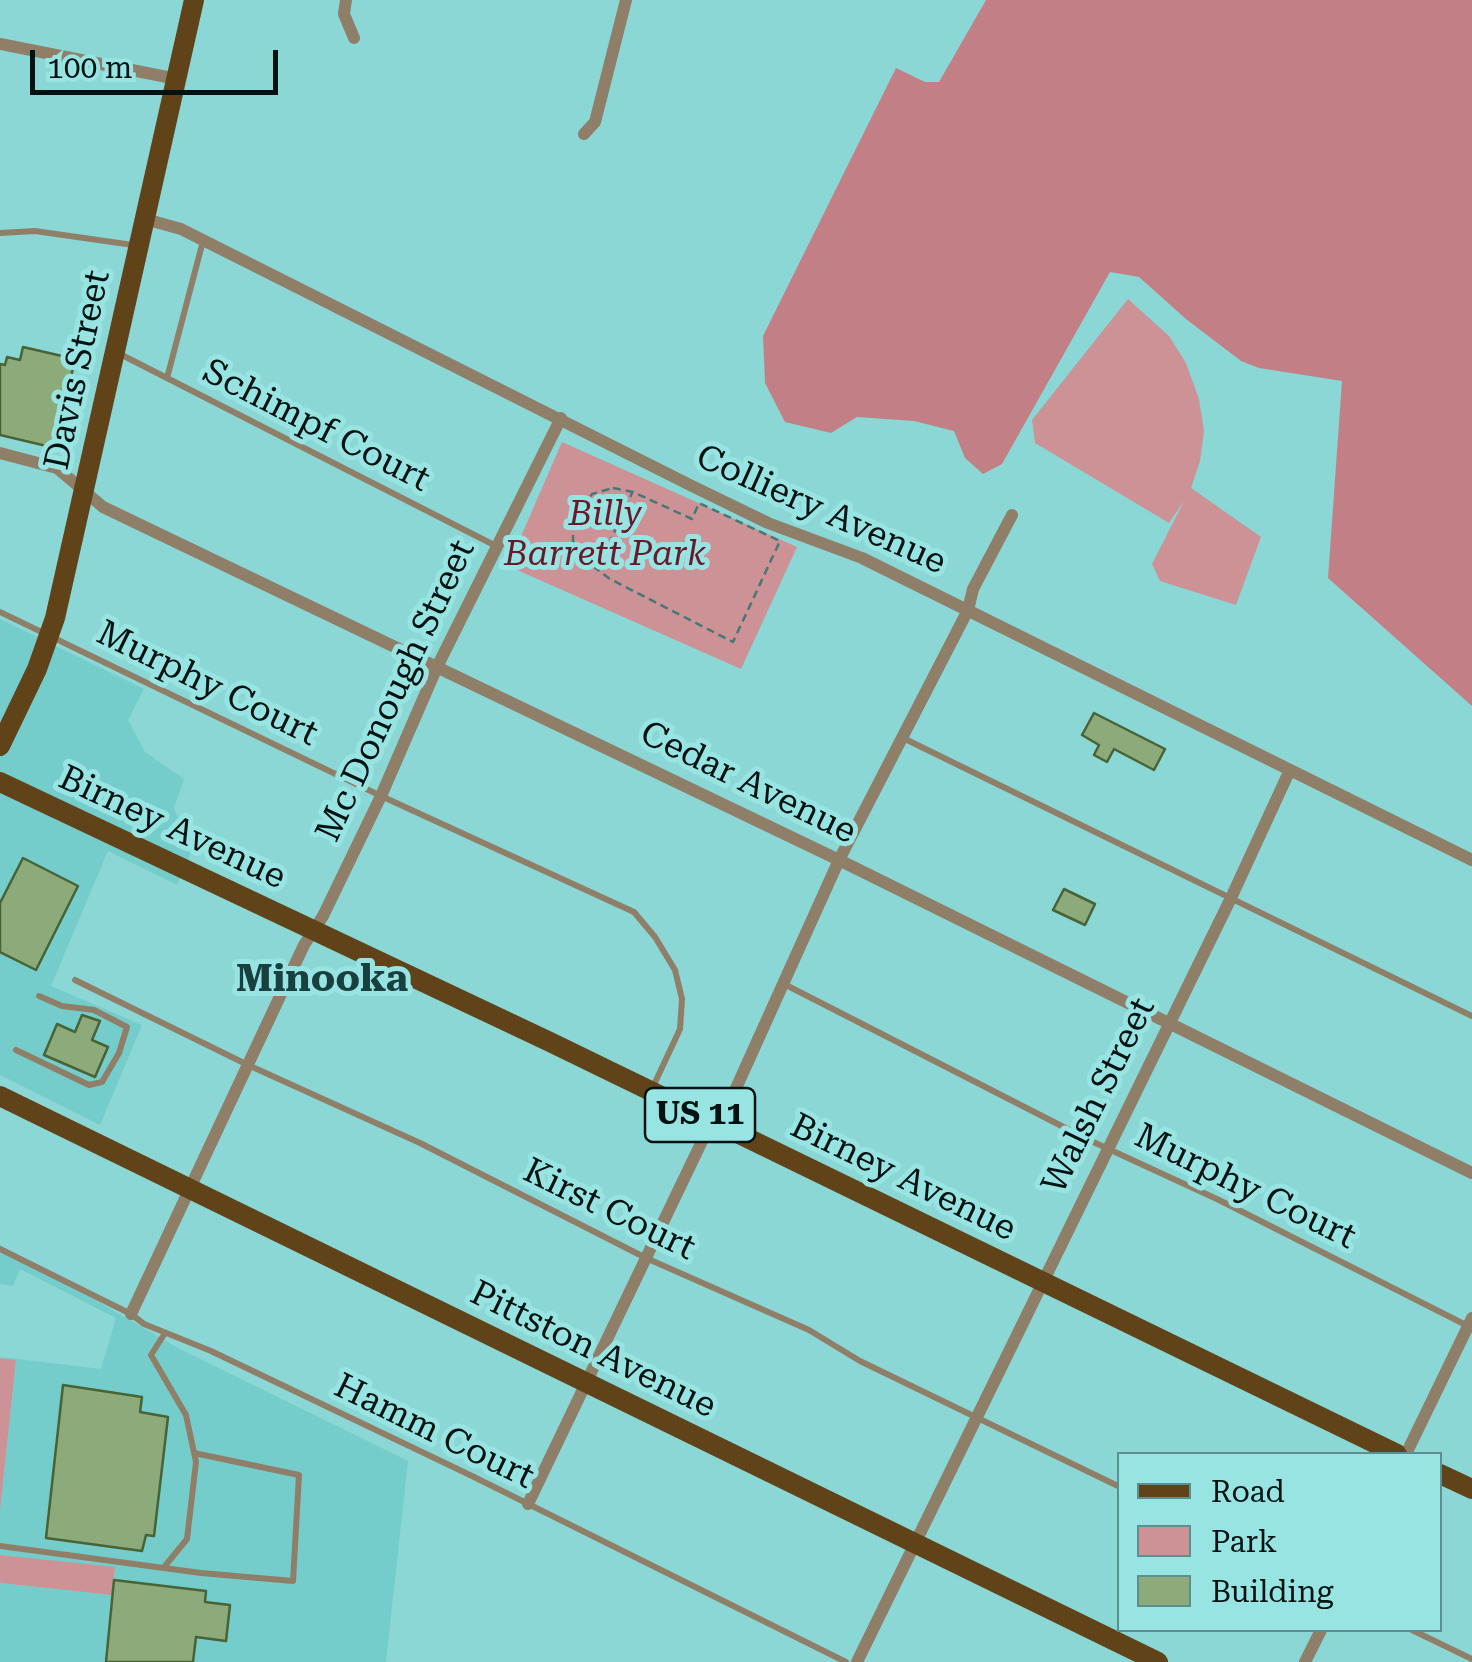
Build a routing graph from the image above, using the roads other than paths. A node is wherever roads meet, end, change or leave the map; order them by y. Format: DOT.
graph roads {
  1 [pos="194,0"];
  2 [pos="346,0"];
  3 [pos="626,0"];
  4 [pos="354,38"];
  5 [pos="0,44"];
  6 [pos="177,79"];
  7 [pos="584,134"];
  8 [pos="145,219"];
  9 [pos="0,233"];
  10 [pos="204,240"];
  11 [pos="139,246"];
  12 [pos="114,351"];
  13 [pos="167,378"];
  14 [pos="561,418"];
  15 [pos="0,453"];
  16 [pos="85,493"];
  17 [pos="1012,515"];
  18 [pos="496,546"];
  19 [pos="968,610"];
  20 [pos="0,612"];
  21 [pos="50,636"];
  22 [pos="437,667"];
  23 [pos="902,738"];
  24 [pos="0,746"];
  25 [pos="1289,772"];
  26 [pos="0,782"];
  27 [pos="381,796"];
  28 [pos="839,860"];
  29 [pos="1472,860"];
  30 [pos="1231,898"];
  31 [pos="314,930"];
  32 [pos="75,980"];
  33 [pos="782,983"];
  34 [pos="38,996"];
  35 [pos="1472,1016"];
  36 [pos="1168,1021"];
  37 [pos="16,1050"];
  38 [pos="248,1065"];
  39 [pos="651,1092"];
  40 [pos="0,1096"];
  41 [pos="715,1123"];
  42 [pos="1108,1149"];
  43 [pos="1472,1173"];
  44 [pos="190,1189"];
  45 [pos="0,1250"];
  46 [pos="646,1258"];
  47 [pos="1042,1282"];
  48 [pos="131,1314"];
  49 [pos="1471,1324"];
  50 [pos="165,1332"];
  51 [pos="586,1382"];
  52 [pos="976,1417"];
  53 [pos="1393,1452"];
  54 [pos="1407,1452"];
  55 [pos="194,1453"];
  56 [pos="1442,1475"];
  57 [pos="1117,1486"];
  58 [pos="1472,1490"];
  59 [pos="528,1504"];
  60 [pos="915,1543"];
  61 [pos="0,1546"];
  62 [pos="166,1566"];
  63 [pos="1319,1632"];
  64 [pos="1416,1632"];
  65 [pos="1472,1659"];
  66 [pos="846,1662"];
  67 [pos="857,1662"];
  68 [pos="1158,1662"];
  69 [pos="1305,1662"];
  1 -- 6 [label="main road, Davis Street"];
  2 -- 4 [label="street"];
  3 -- 7 [label="street"];
  5 -- 6 [label="street"];
  6 -- 8 [label="main road, Davis Street"];
  8 -- 10 [label="street, Colliery Avenue"];
  8 -- 11 [label="main road, Davis Street"];
  9 -- 11 [label="lane"];
  10 -- 13 [label="lane"];
  10 -- 14 [label="street, Colliery Avenue"];
  11 -- 12 [label="main road, Davis Street"];
  12 -- 13 [label="lane, Schimpf Court"];
  12 -- 16 [label="main road, Davis Street"];
  13 -- 18 [label="lane, Schimpf Court"];
  14 -- 18 [label="street, Mc Donough Street"];
  14 -- 19 [label="street, Colliery Avenue"];
  15 -- 16 [label="street, Cedar Avenue"];
  16 -- 21 [label="main road, Davis Street"];
  16 -- 22 [label="street, Cedar Avenue"];
  17 -- 19 [label="street"];
  18 -- 22 [label="street, Mc Donough Street"];
  19 -- 23 [label="street"];
  19 -- 25 [label="street, Colliery Avenue"];
  20 -- 21 [label="lane, Murphy Court"];
  21 -- 24 [label="main road, Davis Street"];
  21 -- 27 [label="lane, Murphy Court"];
  22 -- 27 [label="street, Mc Donough Street"];
  22 -- 28 [label="street, Cedar Avenue"];
  23 -- 28 [label="street"];
  23 -- 30 [label="lane"];
  25 -- 29 [label="street, Colliery Avenue"];
  25 -- 30 [label="street, Walsh Street"];
  26 -- 31 [label="main road, Birney Avenue / US 11"];
  27 -- 31 [label="street, Mc Donough Street"];
  27 -- 39 [label="lane, Murphy Court"];
  28 -- 33 [label="street"];
  28 -- 36 [label="street, Cedar Avenue"];
  30 -- 35 [label="lane"];
  30 -- 36 [label="street, Walsh Street"];
  31 -- 38 [label="street, Mc Donough Street"];
  31 -- 39 [label="main road, Birney Avenue / US 11"];
  32 -- 38 [label="lane, Kirst Court"];
  33 -- 41 [label="street"];
  33 -- 42 [label="lane, Murphy Court"];
  34 -- 37 [label="lane"];
  36 -- 42 [label="street, Walsh Street"];
  36 -- 43 [label="street, Cedar Avenue"];
  38 -- 44 [label="street, Mc Donough Street"];
  38 -- 46 [label="lane, Kirst Court"];
  39 -- 41 [label="main road, Birney Avenue / US 11"];
  40 -- 44 [label="main road, Pittston Avenue"];
  41 -- 46 [label="street"];
  41 -- 47 [label="main road, Birney Avenue / US 11"];
  42 -- 47 [label="street, Walsh Street"];
  42 -- 49 [label="lane, Murphy Court"];
  44 -- 48 [label="street, Mc Donough Street"];
  44 -- 51 [label="main road, Pittston Avenue"];
  45 -- 48 [label="lane, Hamm Court"];
  46 -- 51 [label="street"];
  46 -- 52 [label="lane, Kirst Court"];
  47 -- 52 [label="street, Walsh Street"];
  47 -- 53 [label="main road, Birney Avenue / US 11"];
  48 -- 50 [label="lane, Hamm Court"];
  49 -- 54 [label="street"];
  50 -- 55 [label="lane"];
  50 -- 59 [label="lane, Hamm Court"];
  51 -- 59 [label="street"];
  51 -- 60 [label="main road, Pittston Avenue"];
  52 -- 57 [label="lane, Kirst Court"];
  52 -- 60 [label="street, Walsh Street"];
  55 -- 62 [label="lane"];
  55 -- 62 [label="lane"];
  56 -- 58 [label="main road"];
  59 -- 66 [label="lane, Hamm Court"];
  60 -- 67 [label="street, Walsh Street"];
  60 -- 68 [label="main road, Pittston Avenue"];
  61 -- 62 [label="lane"];
  63 -- 69 [label="street"];
  64 -- 65 [label="lane"];
}
